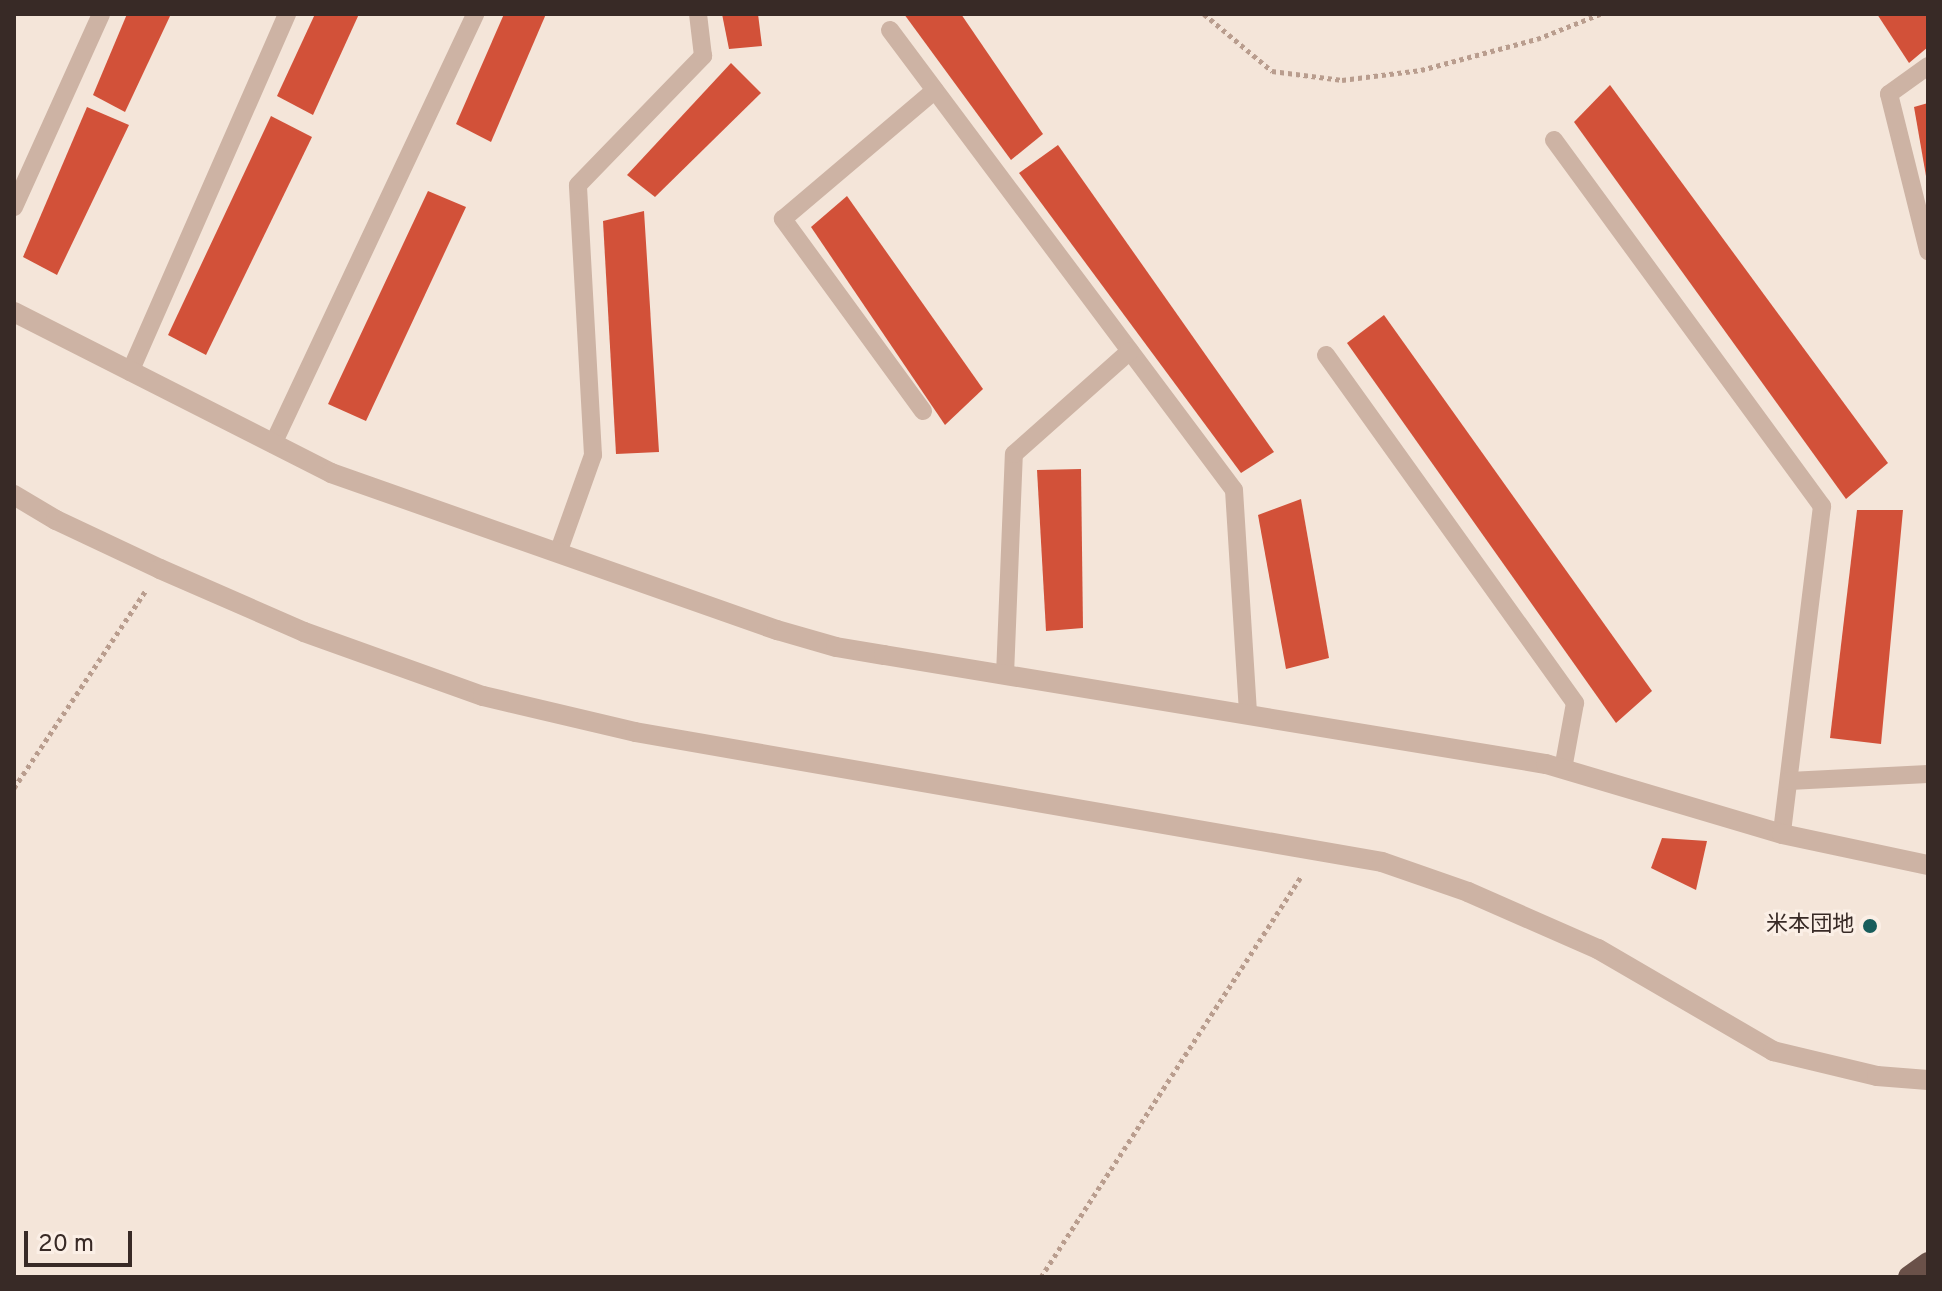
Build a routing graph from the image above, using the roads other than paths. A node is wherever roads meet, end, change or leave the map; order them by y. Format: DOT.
graph roads {
  1 [pos="101,14"];
  2 [pos="287,14"];
  3 [pos="475,14"];
  4 [pos="698,14"];
  5 [pos="890,30"];
  6 [pos="1928,66"];
  7 [pos="935,90"];
  8 [pos="1554,140"];
  9 [pos="14,207"];
  10 [pos="1928,251"];
  11 [pos="14,312"];
  12 [pos="1130,351"];
  13 [pos="1326,355"];
  14 [pos="130,372"];
  15 [pos="923,411"];
  16 [pos="273,444"];
  17 [pos="14,495"];
  18 [pos="558,553"];
  19 [pos="1005,675"];
  20 [pos="1248,715"];
  21 [pos="1563,769"];
  22 [pos="1928,774"];
  23 [pos="1789,781"];
  24 [pos="1782,834"];
  25 [pos="1928,865"];
  26 [pos="1928,1080"];
  27 [pos="1928,1263"];
  28 [pos="1909,1277"];
  1 -- 9 [label="lane"];
  2 -- 14 [label="lane"];
  3 -- 16 [label="lane"];
  4 -- 18 [label="lane"];
  5 -- 7 [label="lane"];
  6 -- 10 [label="lane"];
  7 -- 12 [label="lane"];
  7 -- 15 [label="lane"];
  8 -- 23 [label="lane"];
  11 -- 14 [label="street"];
  12 -- 19 [label="lane"];
  12 -- 20 [label="lane"];
  13 -- 21 [label="lane"];
  14 -- 16 [label="street"];
  16 -- 18 [label="street"];
  17 -- 26 [label="street"];
  18 -- 19 [label="street"];
  19 -- 20 [label="street"];
  20 -- 21 [label="street"];
  21 -- 24 [label="street"];
  22 -- 23 [label="lane"];
  23 -- 24 [label="lane"];
  24 -- 25 [label="street"];
  27 -- 28 [label="highway"];
}
